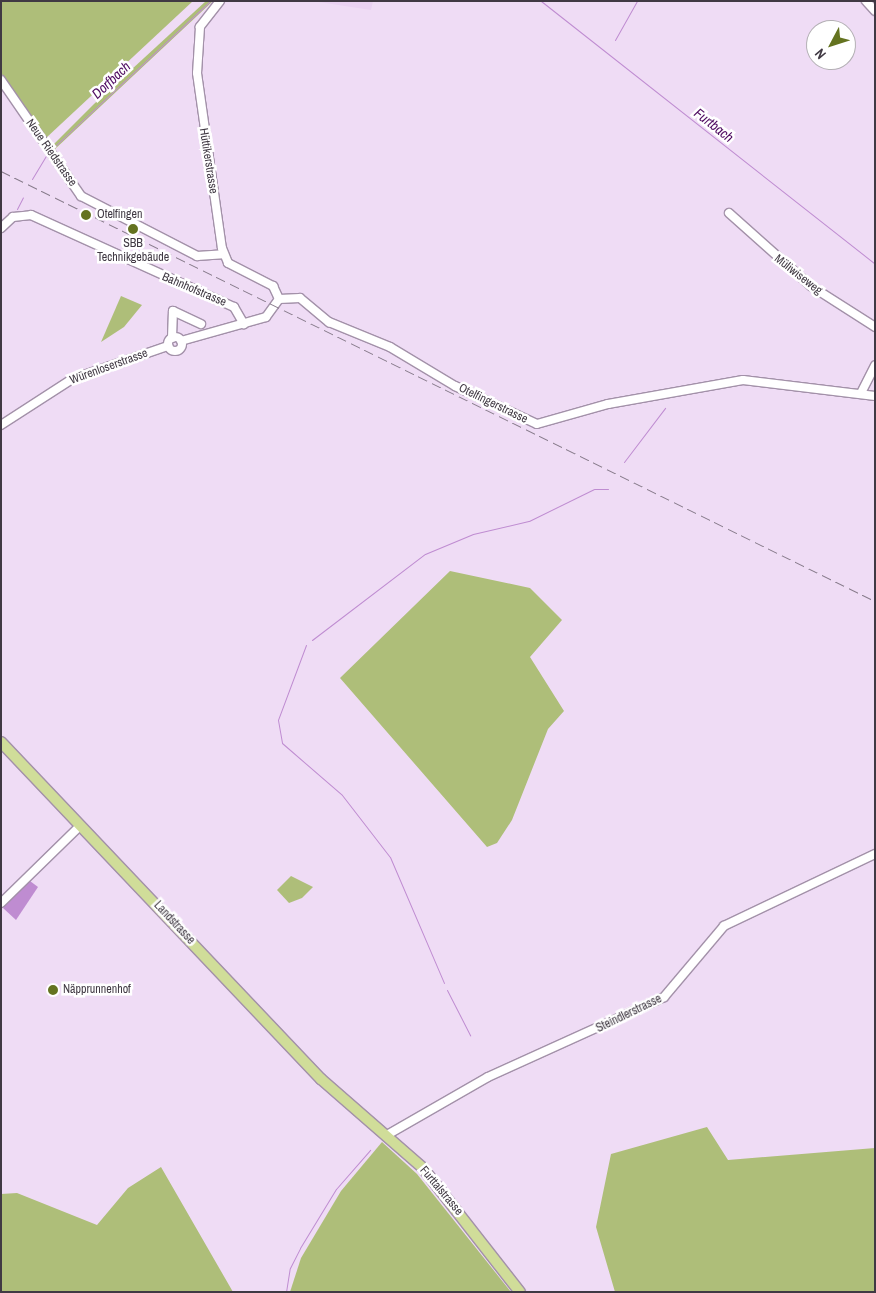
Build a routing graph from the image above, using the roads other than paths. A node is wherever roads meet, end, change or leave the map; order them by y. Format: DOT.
graph roads {
  1 [pos="220,1"];
  2 [pos="866,1"];
  3 [pos="875,11"];
  4 [pos="1,80"];
  5 [pos="729,213"];
  6 [pos="1,228"];
  7 [pos="223,254"];
  8 [pos="279,299"];
  9 [pos="202,324"];
  10 [pos="244,324"];
  11 [pos="875,327"];
  12 [pos="172,338"];
  13 [pos="181,341"];
  14 [pos="168,346"];
  15 [pos="875,365"];
  16 [pos="861,393"];
  17 [pos="875,396"];
  18 [pos="1,425"];
  19 [pos="1,742"];
  20 [pos="80,826"];
  21 [pos="875,854"];
  22 [pos="1,903"];
  23 [pos="347,1103"];
  24 [pos="387,1134"];
  25 [pos="520,1292"];
  1 -- 7 [label="street, Hüttikerstrasse"];
  2 -- 3 [label="street"];
  4 -- 7 [label="street, Neue Riedstrasse"];
  5 -- 11 [label="street, Müliwiseweg"];
  6 -- 10 [label="street, Bahnhofstrasse"];
  7 -- 8 [label="street"];
  8 -- 10 [label="street"];
  8 -- 16 [label="street, Otelfingerstrasse"];
  9 -- 12 [label="street"];
  10 -- 13 [label="street"];
  12 -- 13 [label="street"];
  12 -- 14 [label="street"];
  13 -- 14 [label="street, Würenloserstrasse"];
  14 -- 18 [label="street, Würenloserstrasse"];
  15 -- 16 [label="street"];
  16 -- 17 [label="street, Otelfingerstrasse"];
  19 -- 20 [label="main road, Landstrasse"];
  20 -- 22 [label="street"];
  20 -- 23 [label="main road, Landstrasse"];
  21 -- 24 [label="street, Steindlerstrasse"];
  23 -- 24 [label="main road, Furttalstrasse"];
  24 -- 25 [label="main road, Furttalstrasse"];
}
